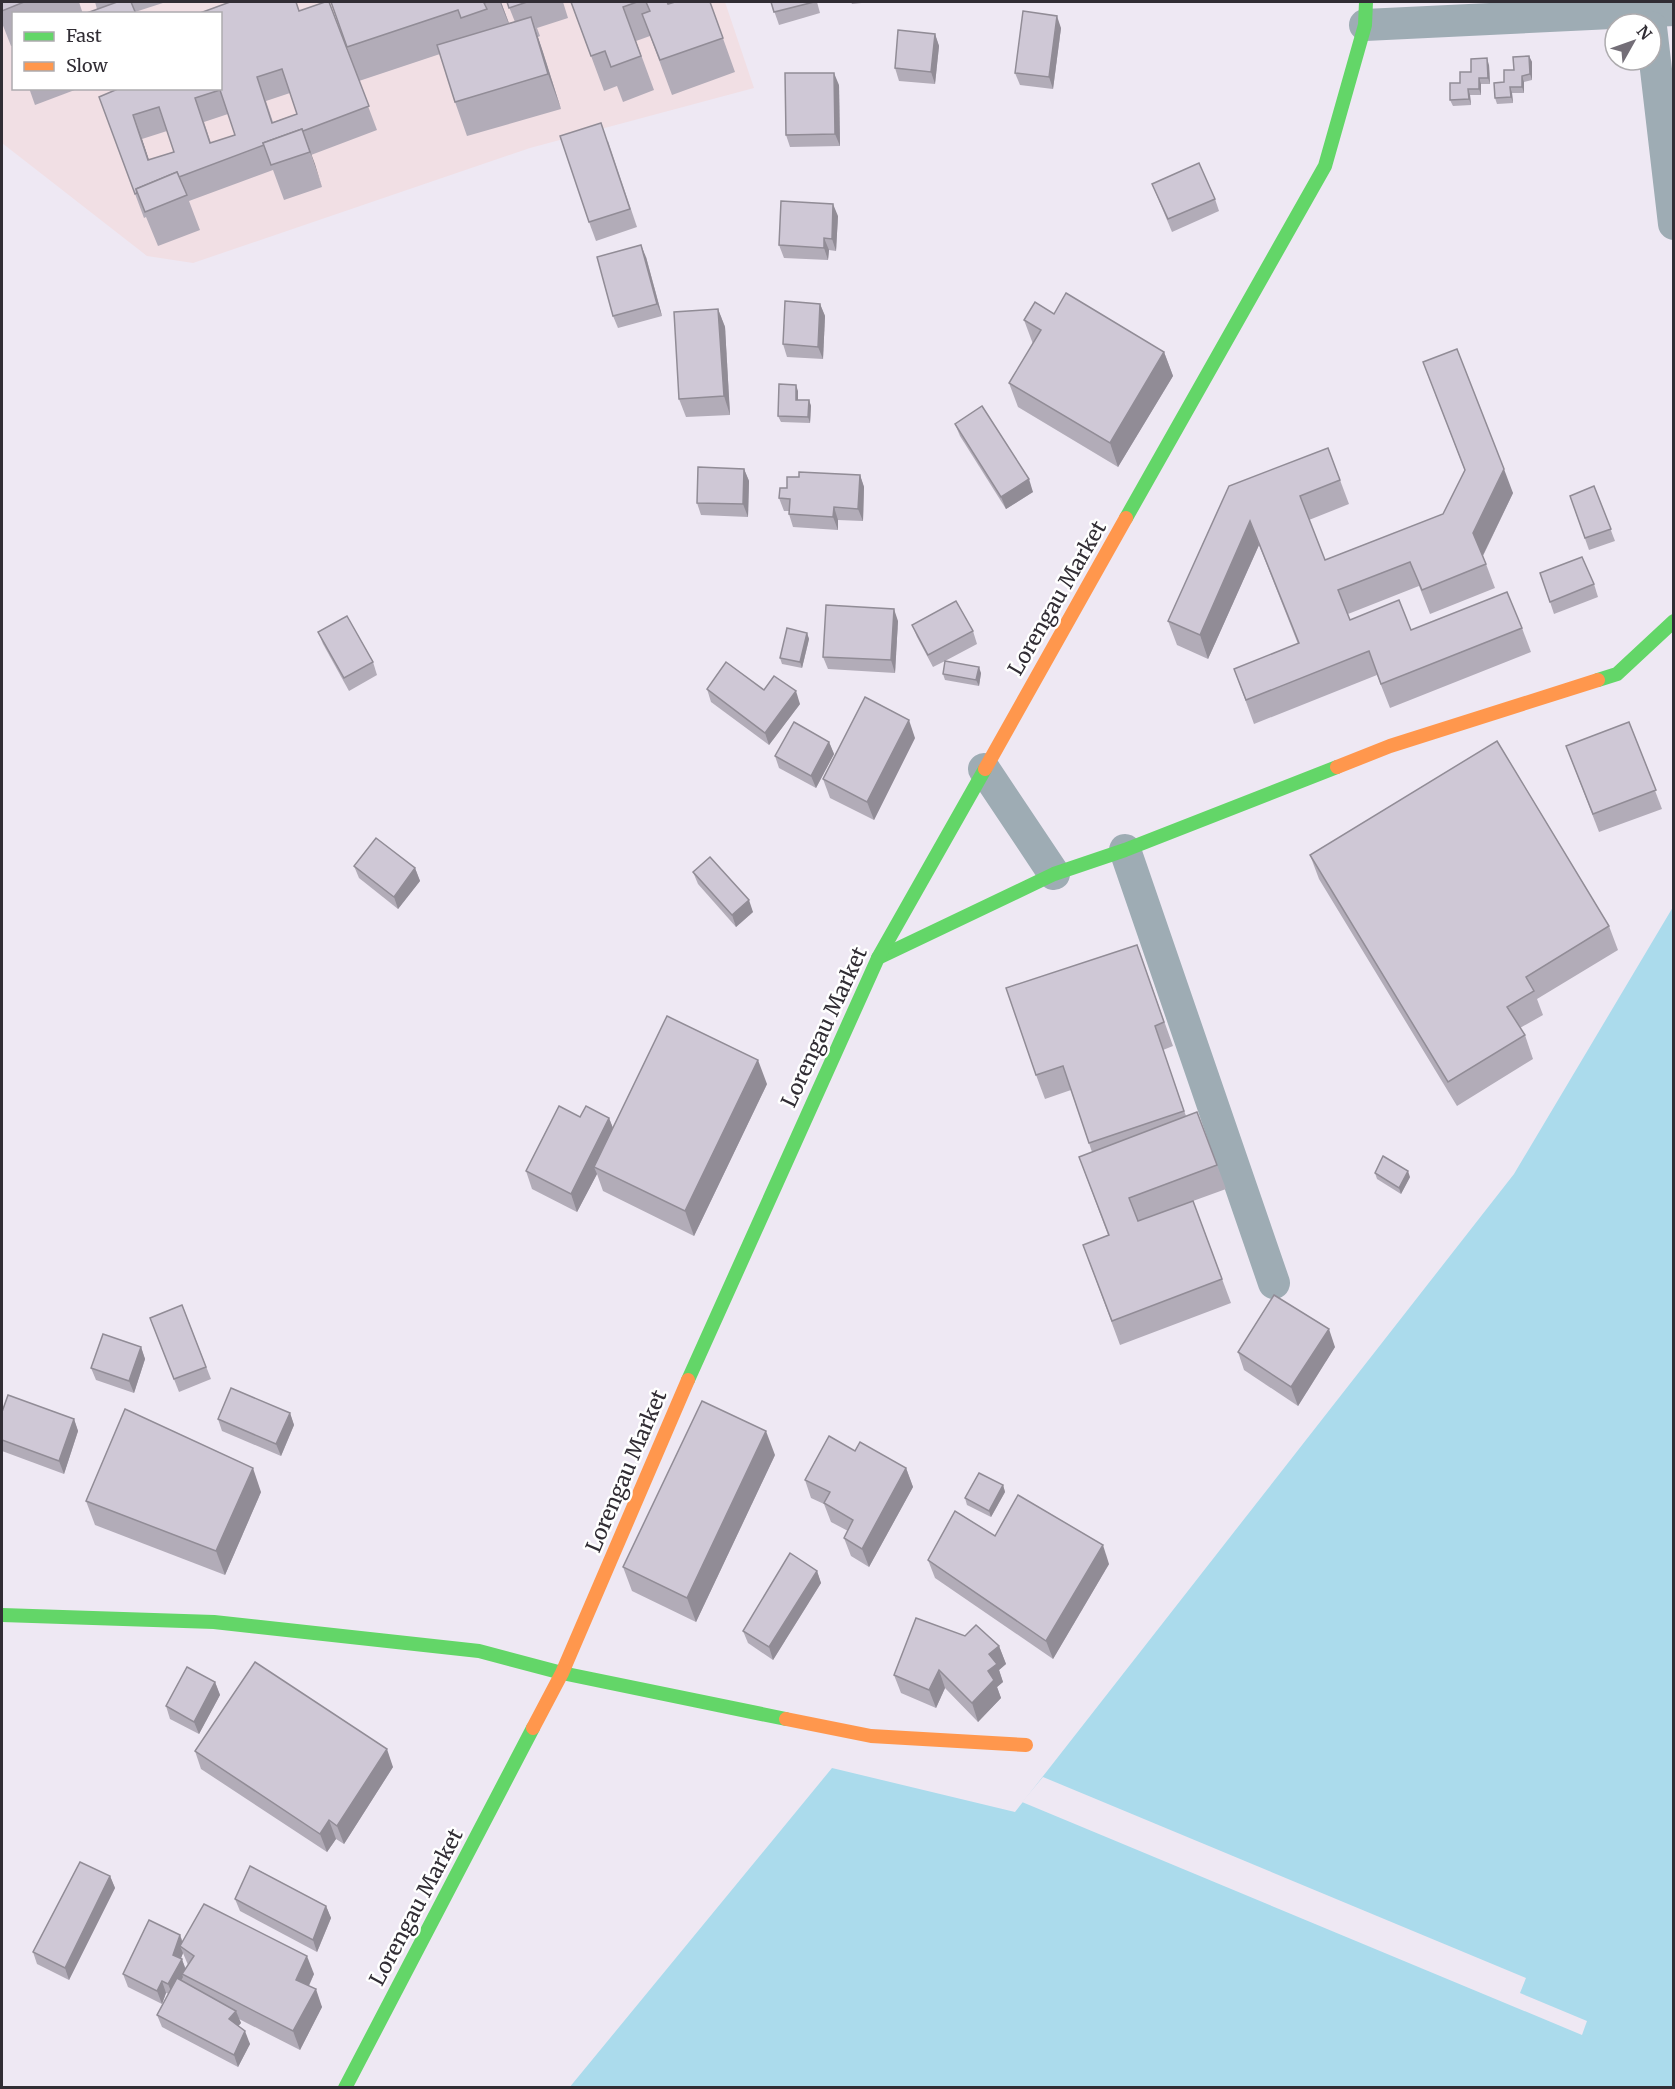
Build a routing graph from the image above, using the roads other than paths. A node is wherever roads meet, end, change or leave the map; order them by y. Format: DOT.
graph roads {
  1 [pos="1366,13"];
  2 [pos="1603,17"];
  3 [pos="1661,72"];
  4 [pos="1674,224"];
  5 [pos="1674,621"];
  6 [pos="984,769"];
  7 [pos="1125,850"];
  8 [pos="1054,874"];
  9 [pos="878,958"];
  10 [pos="1274,1283"];
  11 [pos="2,1615"];
  12 [pos="562,1673"];
  13 [pos="1026,1745"];
  14 [pos="345,2088"];
  1 -- 2 [label="street"];
  1 -- 6 [label="main road, Lorengau Market"];
  3 -- 4 [label="street"];
  5 -- 7 [label="main road"];
  6 -- 8 [label="street"];
  6 -- 9 [label="main road, Lorengau Market"];
  7 -- 8 [label="main road"];
  7 -- 10 [label="street"];
  8 -- 9 [label="main road"];
  9 -- 12 [label="main road, Lorengau Market"];
  11 -- 12 [label="main road"];
  12 -- 13 [label="main road"];
  12 -- 14 [label="main road, Lorengau Market"];
}
